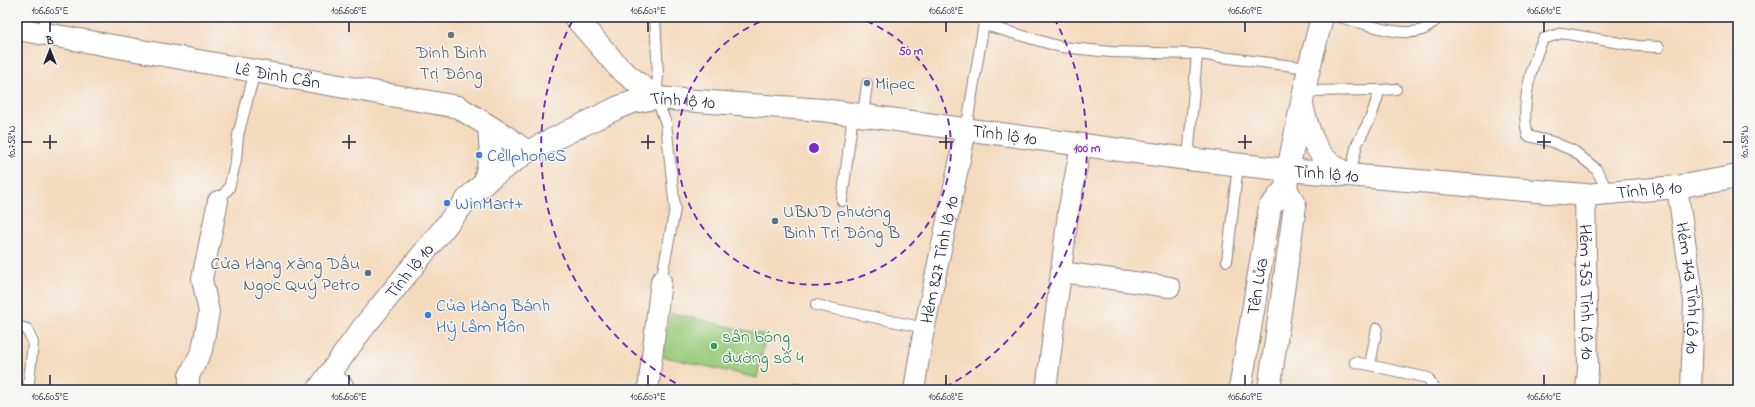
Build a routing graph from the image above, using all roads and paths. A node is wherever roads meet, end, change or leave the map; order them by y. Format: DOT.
graph roads {
  1 [pos="575,17"];
  2 [pos="655,17"];
  3 [pos="1322,17"];
  4 [pos="1339,17"];
  5 [pos="1440,17"];
  6 [pos="985,21"];
  7 [pos="44,25"];
  8 [pos="17,29"];
  9 [pos="1659,47"];
  10 [pos="1196,54"];
  11 [pos="1309,68"];
  12 [pos="255,71"];
  13 [pos="867,84"];
  14 [pos="1396,89"];
  15 [pos="1380,90"];
  16 [pos="1303,97"];
  17 [pos="656,98"];
  18 [pos="858,114"];
  19 [pos="490,126"];
  20 [pos="966,130"];
  21 [pos="1081,145"];
  22 [pos="527,152"];
  23 [pos="1188,159"];
  24 [pos="1238,165"];
  25 [pos="1350,176"];
  26 [pos="1738,176"];
  27 [pos="1287,179"];
  28 [pos="484,184"];
  29 [pos="1677,187"];
  30 [pos="1609,193"];
  31 [pos="1585,194"];
  32 [pos="218,201"];
  33 [pos="842,201"];
  34 [pos="1227,261"];
  35 [pos="1061,272"];
  36 [pos="661,281"];
  37 [pos="1170,287"];
  38 [pos="816,305"];
  39 [pos="17,326"];
  40 [pos="925,328"];
  41 [pos="1377,328"];
  42 [pos="1355,362"];
  43 [pos="1370,365"];
  44 [pos="330,386"];
  45 [pos="28,390"];
  46 [pos="189,390"];
  47 [pos="648,390"];
  48 [pos="914,390"];
  49 [pos="1046,390"];
  50 [pos="1240,390"];
  51 [pos="1268,390"];
  52 [pos="1435,390"];
  53 [pos="1586,390"];
  54 [pos="1691,390"];
  1 -- 17 [label="main road"];
  2 -- 17 [label="lane"];
  3 -- 11 [label="main road"];
  4 -- 5 [label="lane"];
  6 -- 10 [label="lane"];
  6 -- 20 [label="lane"];
  7 -- 8 [label="main road, Lê Đình Cẩn"];
  7 -- 12 [label="main road, Lê Đình Cẩn"];
  9 -- 30 [label="lane"];
  10 -- 11 [label="lane"];
  10 -- 23 [label="lane"];
  11 -- 16 [label="main road"];
  12 -- 19 [label="main road, Lê Đình Cẩn"];
  12 -- 32 [label="lane"];
  13 -- 18 [label="lane"];
  14 -- 15 [label="lane"];
  15 -- 16 [label="lane"];
  15 -- 25 [label="lane"];
  16 -- 25 [label="main road"];
  16 -- 27 [label="main road"];
  17 -- 18 [label="main road, Tỉnh lộ 10"];
  17 -- 22 [label="main road, Tỉnh lộ 10"];
  17 -- 36 [label="lane"];
  18 -- 20 [label="main road, Tỉnh lộ 10"];
  18 -- 33 [label="lane"];
  19 -- 22 [label="main road, Lê Đình Cẩn"];
  19 -- 28 [label="main road"];
  20 -- 21 [label="main road, Tỉnh lộ 10"];
  20 -- 40 [label="street, Hẻm 827 Tỉnh lộ 10"];
  21 -- 23 [label="main road, Tỉnh lộ 10"];
  21 -- 35 [label="street"];
  22 -- 28 [label="main road, Tỉnh lộ 10"];
  23 -- 24 [label="main road, Tỉnh lộ 10"];
  24 -- 27 [label="main road, Tỉnh lộ 10"];
  24 -- 34 [label="lane"];
  25 -- 27 [label="main road, Tỉnh lộ 10"];
  25 -- 31 [label="main road, Tỉnh lộ 10"];
  26 -- 29 [label="main road, Tỉnh lộ 10"];
  27 -- 50 [label="main road, Tên Lửa"];
  27 -- 51 [label="main road, Tên Lửa"];
  28 -- 44 [label="main road, Tỉnh lộ 10"];
  29 -- 30 [label="main road, Tỉnh lộ 10"];
  29 -- 54 [label="street, Hẻm 743 Tỉnh Lộ 10"];
  30 -- 31 [label="main road, Tỉnh lộ 10"];
  31 -- 53 [label="street, Hẻm 753 Tỉnh Lộ 10"];
  32 -- 46 [label="street"];
  35 -- 37 [label="street"];
  35 -- 49 [label="street"];
  36 -- 47 [label="street"];
  38 -- 40 [label="lane"];
  39 -- 45 [label="lane"];
  40 -- 48 [label="street, Hẻm 827 Tỉnh lộ 10"];
  41 -- 43 [label="lane"];
  42 -- 43 [label="lane"];
  43 -- 52 [label="lane"];
}
